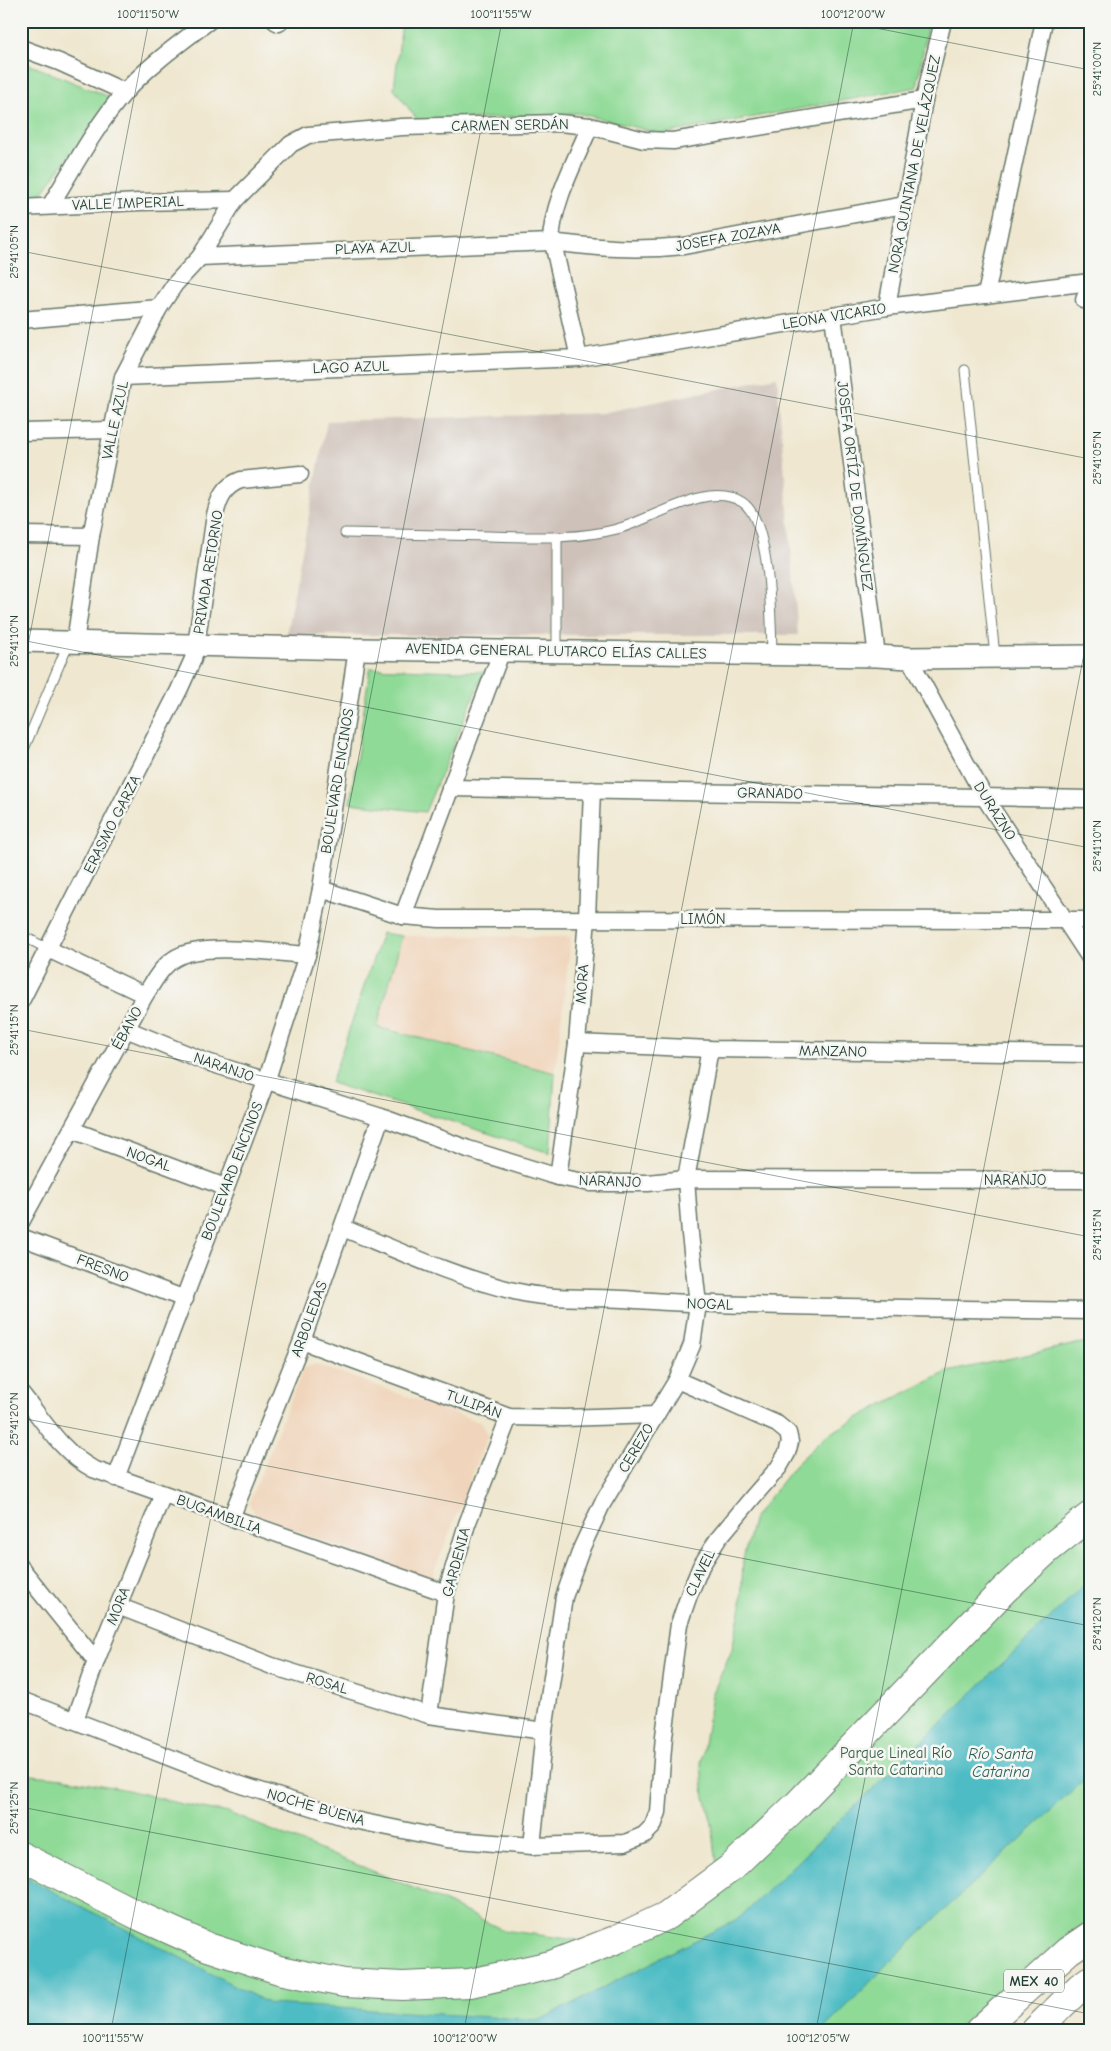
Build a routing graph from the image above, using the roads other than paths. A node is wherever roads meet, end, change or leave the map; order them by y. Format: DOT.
graph roads {
  1 [pos="209,21"];
  2 [pos="942,21"];
  3 [pos="1044,21"];
  4 [pos="21,48"];
  5 [pos="125,92"];
  6 [pos="924,100"];
  7 [pos="590,126"];
  8 [pos="236,200"];
  9 [pos="904,205"];
  10 [pos="50,206"];
  11 [pos="21,208"];
  12 [pos="551,242"];
  13 [pos="200,256"];
  14 [pos="1090,283"];
  15 [pos="986,295"];
  16 [pos="1084,300"];
  17 [pos="886,307"];
  18 [pos="160,308"];
  19 [pos="832,316"];
  20 [pos="21,320"];
  21 [pos="579,358"];
  22 [pos="965,370"];
  23 [pos="123,377"];
  24 [pos="112,430"];
  25 [pos="21,432"];
  26 [pos="300,474"];
  27 [pos="345,533"];
  28 [pos="21,535"];
  29 [pos="91,536"];
  30 [pos="557,537"];
  31 [pos="21,640"];
  32 [pos="72,642"];
  33 [pos="196,645"];
  34 [pos="357,649"];
  35 [pos="502,650"];
  36 [pos="557,651"];
  37 [pos="772,654"];
  38 [pos="877,656"];
  39 [pos="995,656"];
  40 [pos="1090,656"];
  41 [pos="909,658"];
  42 [pos="21,756"];
  43 [pos="450,788"];
  44 [pos="592,790"];
  45 [pos="986,798"];
  46 [pos="1090,798"];
  47 [pos="321,889"];
  48 [pos="403,916"];
  49 [pos="587,918"];
  50 [pos="1065,920"];
  51 [pos="1090,920"];
  52 [pos="21,935"];
  53 [pos="48,949"];
  54 [pos="308,955"];
  55 [pos="1090,958"];
  56 [pos="145,995"];
  57 [pos="21,1001"];
  58 [pos="126,1029"];
  59 [pos="577,1044"];
  60 [pos="710,1049"];
  61 [pos="1090,1054"];
  62 [pos="266,1082"];
  63 [pos="381,1117"];
  64 [pos="72,1130"];
  65 [pos="558,1178"];
  66 [pos="686,1179"];
  67 [pos="1090,1180"];
  68 [pos="225,1187"];
  69 [pos="21,1222"];
  70 [pos="343,1228"];
  71 [pos="21,1236"];
  72 [pos="185,1299"];
  73 [pos="698,1304"];
  74 [pos="1090,1311"];
  75 [pos="302,1341"];
  76 [pos="677,1380"];
  77 [pos="21,1393"];
  78 [pos="656,1416"];
  79 [pos="509,1417"];
  80 [pos="116,1478"];
  81 [pos="163,1494"];
  82 [pos="1090,1516"];
  83 [pos="231,1518"];
  84 [pos="21,1568"];
  85 [pos="446,1593"];
  86 [pos="118,1606"];
  87 [pos="96,1661"];
  88 [pos="21,1700"];
  89 [pos="429,1715"];
  90 [pos="75,1720"];
  91 [pos="544,1731"];
  92 [pos="625,1843"];
  93 [pos="532,1846"];
  94 [pos="21,1856"];
  95 [pos="1090,1936"];
  96 [pos="1090,1980"];
  97 [pos="980,2030"];
  98 [pos="1036,2030"];
  1 -- 5 [label="street"];
  2 -- 6 [label="street, NORA QUINTANA DE VELÁZQUEZ"];
  3 -- 15 [label="street"];
  4 -- 5 [label="street"];
  5 -- 10 [label="street"];
  6 -- 7 [label="street, CARMEN SERDÁN"];
  6 -- 9 [label="street, NORA QUINTANA DE VELÁZQUEZ"];
  7 -- 8 [label="street, CARMEN SERDÁN"];
  7 -- 12 [label="street"];
  8 -- 10 [label="street, VALLE IMPERIAL"];
  8 -- 13 [label="street, VALLE AZUL"];
  9 -- 12 [label="street, JOSEFA ZOZAYA"];
  9 -- 17 [label="street, NORA QUINTANA DE VELÁZQUEZ"];
  10 -- 11 [label="street, VALLE IMPERIAL"];
  12 -- 13 [label="street, PLAYA AZUL"];
  12 -- 21 [label="street"];
  13 -- 18 [label="street, VALLE AZUL"];
  14 -- 15 [label="street, LEONA VICARIO"];
  14 -- 16 [label="street"];
  15 -- 17 [label="street, LEONA VICARIO"];
  17 -- 19 [label="street, LEONA VICARIO"];
  18 -- 20 [label="street"];
  18 -- 23 [label="street, VALLE AZUL"];
  19 -- 21 [label="street, LEONA VICARIO"];
  19 -- 38 [label="street, JOSEFA ORTÍZ DE DOMÍNGUEZ"];
  21 -- 23 [label="street, LAGO AZUL"];
  22 -- 39 [label="lane"];
  23 -- 24 [label="street, VALLE AZUL"];
  24 -- 25 [label="street"];
  24 -- 29 [label="street, VALLE AZUL"];
  26 -- 33 [label="street, PRIVADA RETORNO"];
  27 -- 30 [label="lane"];
  28 -- 29 [label="street"];
  29 -- 32 [label="street, VALLE AZUL"];
  30 -- 36 [label="lane"];
  30 -- 37 [label="lane"];
  31 -- 32 [label="street, AVENIDA GENERAL PLUTARCO ELÍAS CALLES"];
  32 -- 33 [label="street, AVENIDA GENERAL PLUTARCO ELÍAS CALLES"];
  32 -- 42 [label="lane"];
  33 -- 34 [label="street, AVENIDA GENERAL PLUTARCO ELÍAS CALLES"];
  33 -- 53 [label="street, ERASMO GARZA"];
  34 -- 35 [label="street, AVENIDA GENERAL PLUTARCO ELÍAS CALLES"];
  34 -- 47 [label="street, BOULEVARD ENCINOS"];
  35 -- 36 [label="street, AVENIDA GENERAL PLUTARCO ELÍAS CALLES"];
  35 -- 43 [label="street"];
  36 -- 37 [label="street, AVENIDA GENERAL PLUTARCO ELÍAS CALLES"];
  37 -- 38 [label="street, AVENIDA GENERAL PLUTARCO ELÍAS CALLES"];
  38 -- 41 [label="street, AVENIDA GENERAL PLUTARCO ELÍAS CALLES"];
  39 -- 40 [label="street, AVENIDA GENERAL PLUTARCO ELÍAS CALLES"];
  39 -- 41 [label="street, AVENIDA GENERAL PLUTARCO ELÍAS CALLES"];
  41 -- 45 [label="street, DURAZNO"];
  43 -- 44 [label="street, GRANADO"];
  43 -- 48 [label="street"];
  44 -- 45 [label="street, GRANADO"];
  44 -- 49 [label="street, MORA"];
  45 -- 46 [label="street, GRANADO"];
  45 -- 50 [label="street, DURAZNO"];
  47 -- 48 [label="street, LIMÓN"];
  47 -- 54 [label="street, BOULEVARD ENCINOS"];
  48 -- 49 [label="street, LIMÓN"];
  49 -- 50 [label="street, LIMÓN"];
  49 -- 59 [label="street, MORA"];
  50 -- 51 [label="street, LIMÓN"];
  50 -- 55 [label="street, DURAZNO"];
  52 -- 53 [label="lane"];
  53 -- 56 [label="street"];
  53 -- 57 [label="street, ERASMO GARZA"];
  54 -- 56 [label="street, ÉBANO"];
  54 -- 62 [label="street, BOULEVARD ENCINOS"];
  56 -- 58 [label="street, ÉBANO"];
  58 -- 62 [label="street, NARANJO"];
  58 -- 64 [label="street, ÉBANO"];
  59 -- 60 [label="street, MANZANO"];
  59 -- 65 [label="street, MORA"];
  60 -- 61 [label="street, MANZANO"];
  60 -- 66 [label="street, CEREZO"];
  62 -- 63 [label="street, NARANJO"];
  62 -- 68 [label="street, BOULEVARD ENCINOS"];
  63 -- 65 [label="street, NARANJO"];
  63 -- 70 [label="street, ARBOLEDAS"];
  64 -- 68 [label="street, NOGAL"];
  64 -- 69 [label="street, ÉBANO"];
  65 -- 66 [label="street, NARANJO"];
  66 -- 67 [label="street, NARANJO"];
  66 -- 73 [label="street, CEREZO"];
  68 -- 72 [label="street, BOULEVARD ENCINOS"];
  70 -- 73 [label="street, NOGAL"];
  70 -- 75 [label="street, ARBOLEDAS"];
  71 -- 72 [label="street, FRESNO"];
  72 -- 80 [label="street, BOULEVARD ENCINOS"];
  73 -- 74 [label="street, NOGAL"];
  73 -- 76 [label="street, CEREZO"];
  75 -- 79 [label="street, TULIPÁN"];
  75 -- 83 [label="street, ARBOLEDAS"];
  76 -- 78 [label="street, CEREZO"];
  76 -- 92 [label="street, CLAVEL"];
  77 -- 80 [label="street, BUGAMBILIA"];
  78 -- 79 [label="street, TULIPÁN"];
  78 -- 91 [label="street, CEREZO"];
  79 -- 85 [label="street, GARDENIA"];
  80 -- 81 [label="street, BUGAMBILIA"];
  81 -- 83 [label="street, BUGAMBILIA"];
  81 -- 86 [label="street, MORA"];
  82 -- 94 [label="highway"];
  83 -- 85 [label="street, BUGAMBILIA"];
  84 -- 87 [label="street"];
  85 -- 89 [label="street, GARDENIA"];
  86 -- 87 [label="street, MORA"];
  86 -- 89 [label="street, ROSAL"];
  87 -- 90 [label="street, MORA"];
  88 -- 90 [label="street, NOCHE BUENA"];
  89 -- 91 [label="street, ROSAL"];
  90 -- 93 [label="street, NOCHE BUENA"];
  91 -- 93 [label="street, CEREZO"];
  92 -- 93 [label="street, NOCHE BUENA"];
  95 -- 97 [label="highway, MEX 40"];
  96 -- 98 [label="highway, MEX 40"];
}
